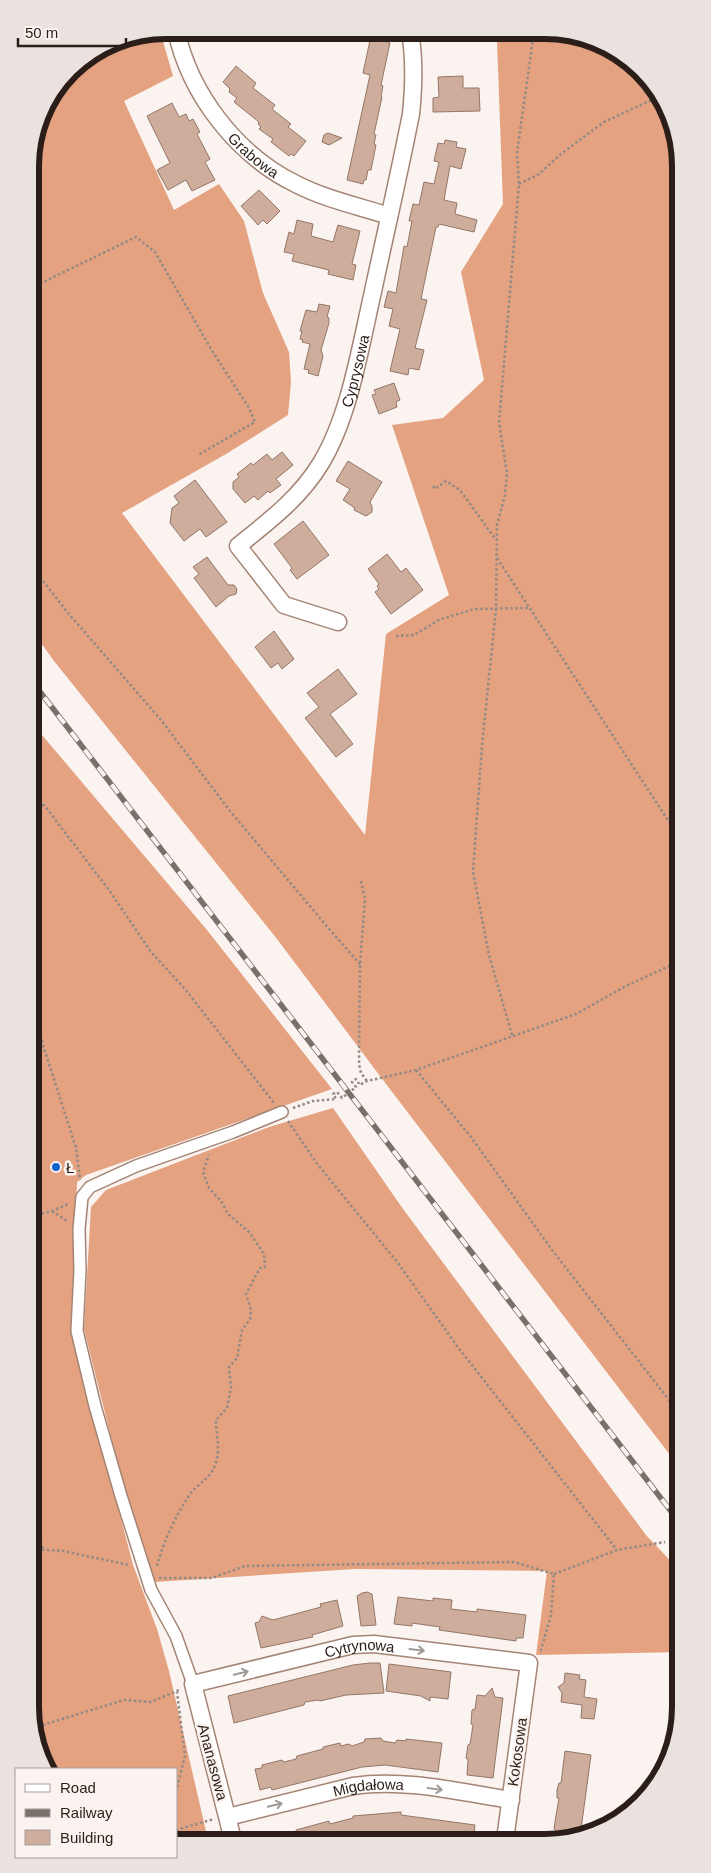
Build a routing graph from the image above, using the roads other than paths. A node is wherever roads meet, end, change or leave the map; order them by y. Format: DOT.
graph roads {
  1 [pos="179,39"];
  2 [pos="411,39"];
  3 [pos="389,216"];
  4 [pos="338,622"];
  5 [pos="282,1112"];
  6 [pos="528,1666"];
  7 [pos="185,1684"];
  8 [pos="511,1800"];
  9 [pos="227,1816"];
  10 [pos="232,1834"];
  11 [pos="506,1834"];
  1 -- 3 [label="street, Grabowa"];
  2 -- 3 [label="street, Cyprysowa"];
  3 -- 4 [label="street, Cyprysowa"];
  5 -- 7 [label="street"];
  7 -- 6 [label="street, Cytrynowa, one-way"];
  6 -- 8 [label="street, Kokosowa"];
  7 -- 9 [label="street, Ananasowa"];
  9 -- 8 [label="street, Migdałowa, one-way"];
  8 -- 11 [label="street, Kokosowa"];
  9 -- 10 [label="street, Ananasowa"];
}
